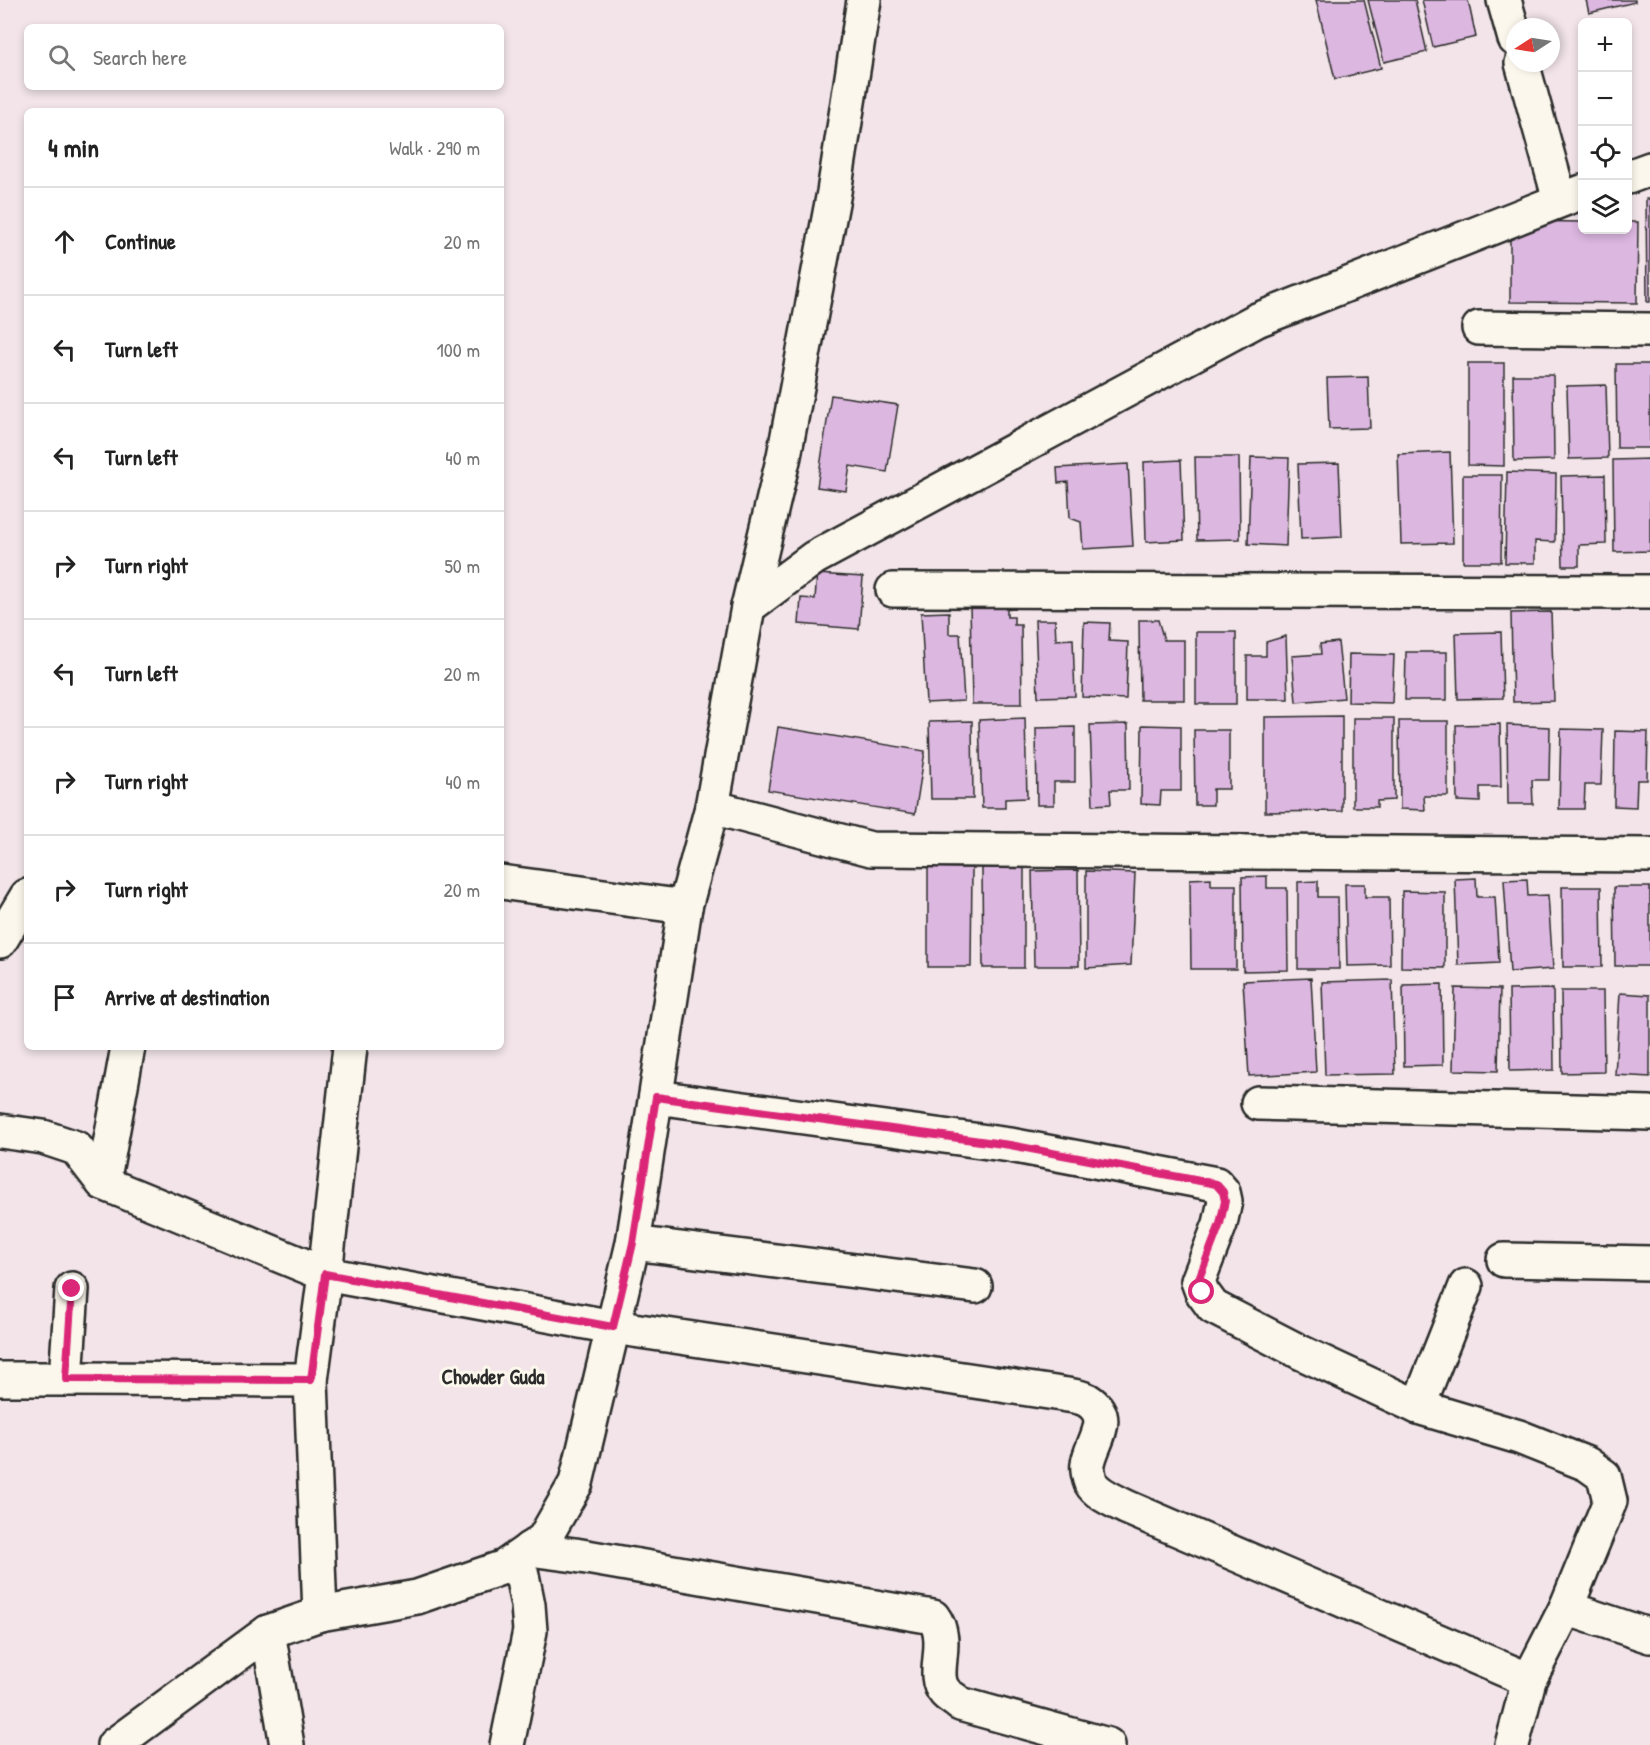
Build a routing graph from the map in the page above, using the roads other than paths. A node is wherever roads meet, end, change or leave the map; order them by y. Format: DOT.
graph roads {
  1 [pos="864,0"];
  2 [pos="1504,0"];
  3 [pos="1509,18"];
  4 [pos="1525,72"];
  5 [pos="1650,169"];
  6 [pos="1632,176"];
  7 [pos="1571,196"];
  8 [pos="1479,328"];
  9 [pos="1650,330"];
  10 [pos="893,590"];
  11 [pos="1650,592"];
  12 [pos="748,607"];
  13 [pos="712,807"];
  14 [pos="1650,855"];
  15 [pos="504,882"];
  16 [pos="24,901"];
  17 [pos="685,907"];
  18 [pos="0,940"];
  19 [pos="127,1050"];
  20 [pos="350,1050"];
  21 [pos="656,1097"];
  22 [pos="1258,1103"];
  23 [pos="1650,1113"];
  24 [pos="0,1131"];
  25 [pos="103,1183"];
  26 [pos="633,1243"];
  27 [pos="1504,1260"];
  28 [pos="1650,1263"];
  29 [pos="325,1274"];
  30 [pos="975,1286"];
  31 [pos="1466,1287"];
  32 [pos="72,1289"];
  33 [pos="613,1327"];
  34 [pos="0,1379"];
  35 [pos="66,1379"];
  36 [pos="311,1380"];
  37 [pos="1418,1407"];
  38 [pos="523,1554"];
  39 [pos="1566,1608"];
  40 [pos="320,1614"];
  41 [pos="268,1632"];
  42 [pos="1650,1636"];
  43 [pos="1529,1680"];
  44 [pos="114,1745"];
  45 [pos="287,1745"];
  46 [pos="507,1745"];
  47 [pos="1108,1745"];
  48 [pos="1512,1745"];
  1 -- 12 [label="street"];
  2 -- 3 [label="street"];
  4 -- 7 [label="street"];
  5 -- 6 [label="street"];
  7 -- 12 [label="street"];
  8 -- 9 [label="street"];
  10 -- 11 [label="street"];
  12 -- 13 [label="street"];
  13 -- 14 [label="street"];
  13 -- 17 [label="street"];
  15 -- 17 [label="street"];
  16 -- 18 [label="street"];
  17 -- 21 [label="street"];
  19 -- 25 [label="street"];
  20 -- 29 [label="street"];
  21 -- 26 [label="street"];
  21 -- 37 [label="street"];
  22 -- 23 [label="street"];
  24 -- 25 [label="street"];
  25 -- 29 [label="street"];
  26 -- 30 [label="street"];
  26 -- 33 [label="street"];
  27 -- 28 [label="street"];
  29 -- 33 [label="street"];
  29 -- 36 [label="street"];
  31 -- 37 [label="street"];
  32 -- 35 [label="street"];
  33 -- 38 [label="street"];
  33 -- 43 [label="street"];
  34 -- 35 [label="street"];
  35 -- 36 [label="street"];
  36 -- 40 [label="street"];
  37 -- 39 [label="street"];
  38 -- 40 [label="street"];
  38 -- 46 [label="street"];
  38 -- 47 [label="street"];
  39 -- 42 [label="street"];
  39 -- 43 [label="street"];
  40 -- 41 [label="street"];
  41 -- 44 [label="street"];
  41 -- 45 [label="street"];
  43 -- 48 [label="street"];
}
